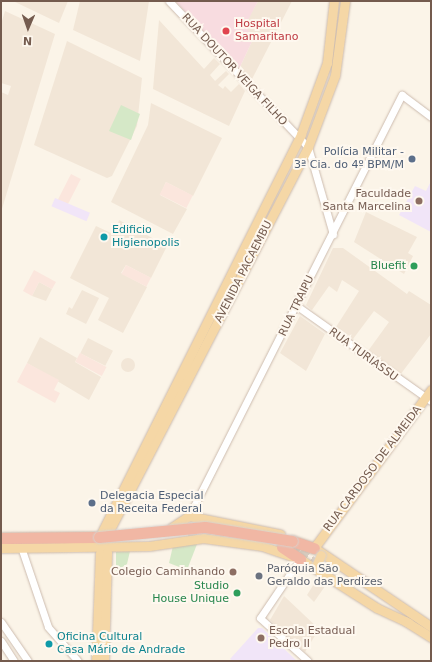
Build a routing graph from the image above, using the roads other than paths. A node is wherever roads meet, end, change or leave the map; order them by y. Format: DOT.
graph roads {
  1 [pos="169,1"];
  2 [pos="334,1"];
  3 [pos="345,1"];
  4 [pos="431,117"];
  5 [pos="299,138"];
  6 [pos="308,146"];
  7 [pos="333,234"];
  8 [pos="297,306"];
  9 [pos="431,390"];
  10 [pos="428,400"];
  11 [pos="189,516"];
  12 [pos="1,534"];
  13 [pos="188,536"];
  14 [pos="1,538"];
  15 [pos="174,542"];
  16 [pos="1,544"];
  17 [pos="1,548"];
  18 [pos="22,550"];
  19 [pos="300,559"];
  20 [pos="319,560"];
  21 [pos="1,622"];
  22 [pos="431,624"];
  23 [pos="431,637"];
  24 [pos="12,639"];
  25 [pos="2,643"];
  26 [pos="14,661"];
  27 [pos="28,661"];
  28 [pos="78,661"];
  29 [pos="96,661"];
  30 [pos="104,661"];
  31 [pos="308,661"];
  1 -- 5 [label="street, RUA DOUTOR VEIGA FILHO"];
  2 -- 5 [label="main road, AVENIDA PACAEMBU"];
  3 -- 6 [label="main road, AVENIDA PACAEMBU"];
  4 -- 7 [label="street, RUA TRAIPU"];
  5 -- 6 [label="street, RUA DOUTOR VEIGA FILHO"];
  5 -- 6 [label="main road, AVENIDA PACAEMBU"];
  6 -- 7 [label="street"];
  7 -- 8 [label="street, RUA TRAIPU"];
  8 -- 10 [label="street, RUA TURIASSU"];
  8 -- 11 [label="street, RUA TRAIPU"];
  9 -- 10 [label="main road, RUA CARDOSO DE ALMEIDA"];
  10 -- 20 [label="main road, RUA CARDOSO DE ALMEIDA"];
  11 -- 12 [label="main road"];
  11 -- 20 [label="main road"];
  13 -- 15 [label="main road"];
  14 -- 20 [label="highway, bridge"];
  15 -- 18 [label="main road"];
  15 -- 19 [label="main road"];
  16 -- 19 [label="highway"];
  17 -- 18 [label="main road"];
  18 -- 28 [label="street"];
  19 -- 20 [label="main road"];
  19 -- 31 [label="street"];
  20 -- 22 [label="main road"];
  20 -- 22 [label="main road"];
  20 -- 23 [label="main road"];
  21 -- 24 [label="street"];
  24 -- 25 [label="street"];
  24 -- 27 [label="street"];
  25 -- 26 [label="street"];
  29 -- 30 [label="main road"];
}
